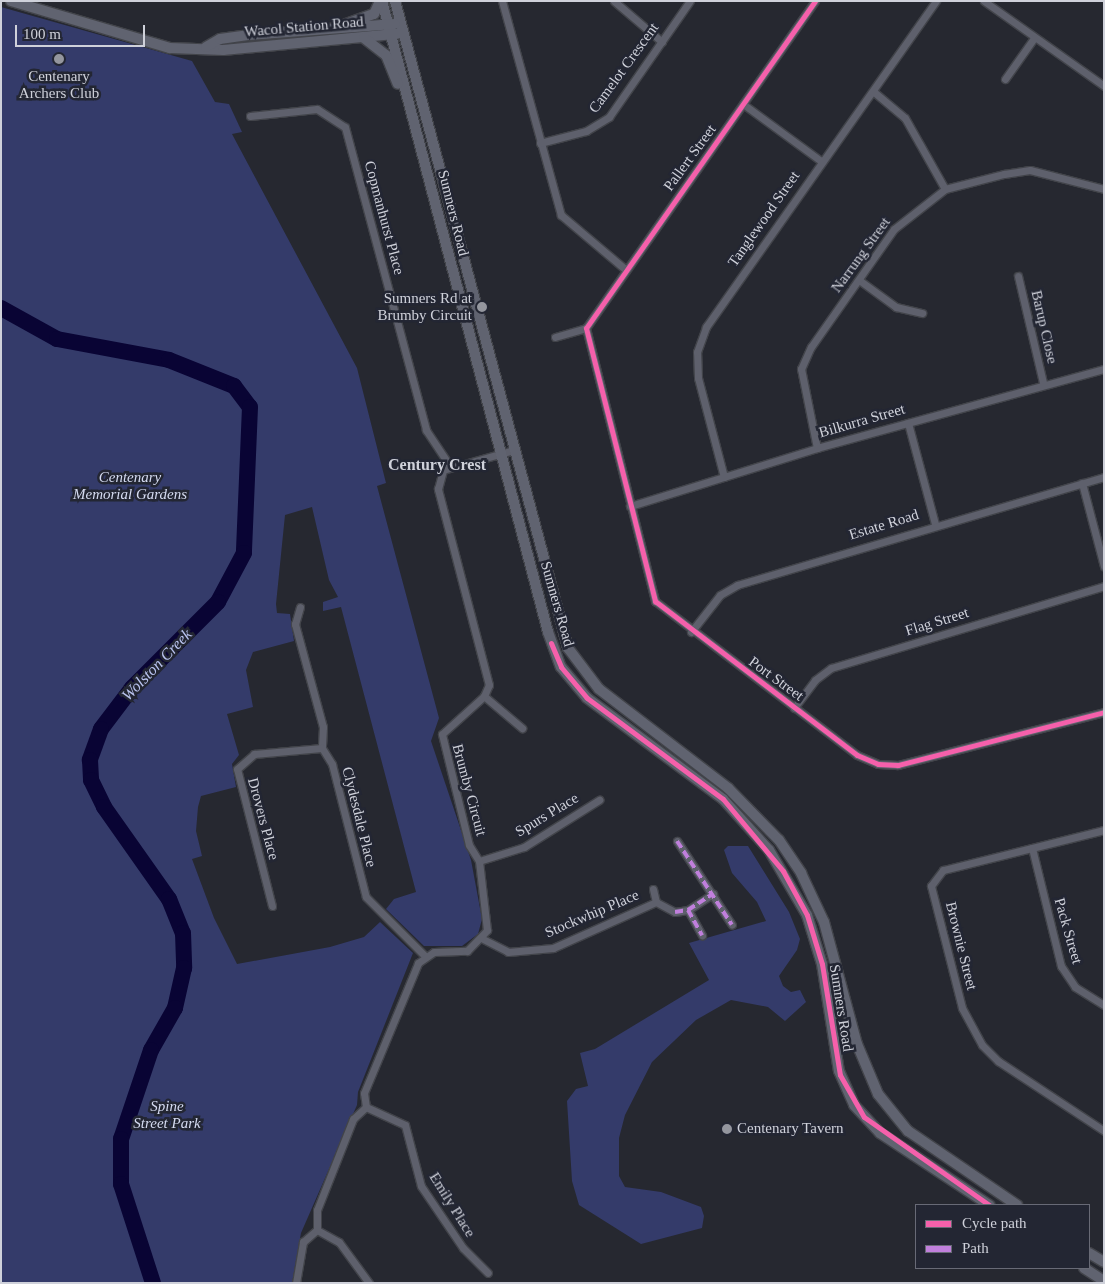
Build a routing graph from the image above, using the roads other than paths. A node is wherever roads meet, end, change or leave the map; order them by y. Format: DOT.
graph roads {
  1 [pos="11,1"];
  2 [pos="381,1"];
  3 [pos="395,1"];
  4 [pos="502,1"];
  5 [pos="614,1"];
  6 [pos="690,1"];
  7 [pos="815,1"];
  8 [pos="936,1"];
  9 [pos="984,1"];
  10 [pos="401,23"];
  11 [pos="389,24"];
  12 [pos="336,28"];
  13 [pos="404,33"];
  14 [pos="392,35"];
  15 [pos="360,38"];
  16 [pos="1034,38"];
  17 [pos="662,42"];
  18 [pos="206,47"];
  19 [pos="1005,79"];
  20 [pos="1104,86"];
  21 [pos="874,92"];
  22 [pos="743,104"];
  23 [pos="250,116"];
  24 [pos="418,136"];
  25 [pos="540,144"];
  26 [pos="821,161"];
  27 [pos="945,189"];
  28 [pos="1104,189"];
  29 [pos="625,270"];
  30 [pos="1018,276"];
  31 [pos="859,280"];
  32 [pos="922,313"];
  33 [pos="586,328"];
  34 [pos="555,337"];
  35 [pos="1104,369"];
  36 [pos="1043,383"];
  37 [pos="908,423"];
  38 [pos="818,448"];
  39 [pos="514,450"];
  40 [pos="501,453"];
  41 [pos="450,466"];
  42 [pos="724,477"];
  43 [pos="1104,477"];
  44 [pos="1082,483"];
  45 [pos="630,506"];
  46 [pos="935,524"];
  47 [pos="1104,566"];
  48 [pos="1104,586"];
  49 [pos="300,606"];
  50 [pos="691,632"];
  51 [pos="484,696"];
  52 [pos="794,708"];
  53 [pos="1104,712"];
  54 [pos="522,728"];
  55 [pos="322,748"];
  56 [pos="600,800"];
  57 [pos="1104,830"];
  58 [pos="677,840"];
  59 [pos="1032,848"];
  60 [pos="479,861"];
  61 [pos="653,889"];
  62 [pos="713,894"];
  63 [pos="656,902"];
  64 [pos="272,906"];
  65 [pos="688,910"];
  66 [pos="732,925"];
  67 [pos="702,935"];
  68 [pos="483,938"];
  69 [pos="425,956"];
  70 [pos="1104,1005"];
  71 [pos="366,1106"];
  72 [pos="1104,1131"];
  73 [pos="968,1174"];
  74 [pos="961,1186"];
  75 [pos="988,1204"];
  76 [pos="1015,1204"];
  77 [pos="317,1230"];
  78 [pos="1090,1254"];
  79 [pos="1104,1262"];
  80 [pos="1086,1269"];
  81 [pos="488,1274"];
  82 [pos="1104,1281"];
  83 [pos="296,1283"];
  84 [pos="369,1283"];
  1 -- 18 [label="main road, Wacol Station Road"];
  2 -- 11 [label="main road, Sumners Road"];
  2 -- 12 [label="main road"];
  3 -- 10 [label="main road, Sumners Road"];
  4 -- 25 [label="street"];
  5 -- 17 [label="street"];
  6 -- 17 [label="street, Camelot Crescent"];
  7 -- 22 [label="street, Pallert Street"];
  8 -- 21 [label="street, Tanglewood Street"];
  9 -- 16 [label="street"];
  10 -- 11 [label="main road, Wacol Station Road"];
  10 -- 13 [label="main road, Sumners Road"];
  11 -- 12 [label="main road, Wacol Station Road"];
  11 -- 14 [label="main road, Sumners Road"];
  12 -- 18 [label="main road, Wacol Station Road"];
  13 -- 14 [label="main road, Wacol Station Road"];
  13 -- 39 [label="main road, Sumners Road"];
  14 -- 15 [label="main road, Wacol Station Road"];
  14 -- 24 [label="main road, Sumners Road"];
  15 -- 18 [label="main road, Wacol Station Road"];
  15 -- 24 [label="main road"];
  16 -- 19 [label="street"];
  16 -- 20 [label="street"];
  17 -- 25 [label="street, Camelot Crescent"];
  21 -- 26 [label="street, Tanglewood Street"];
  21 -- 27 [label="street"];
  22 -- 26 [label="street"];
  22 -- 29 [label="street, Pallert Street"];
  23 -- 41 [label="street, Copmanhurst Place"];
  24 -- 40 [label="main road, Sumners Road"];
  25 -- 29 [label="street"];
  26 -- 42 [label="street, Tanglewood Street"];
  27 -- 28 [label="street, Narrung Street"];
  27 -- 31 [label="street, Narrung Street"];
  29 -- 33 [label="street, Pallert Street"];
  30 -- 36 [label="street, Barup Close"];
  31 -- 32 [label="street"];
  31 -- 38 [label="street, Narrung Street"];
  33 -- 34 [label="street"];
  33 -- 45 [label="street, Port Street"];
  35 -- 36 [label="street, Bilkurra Street"];
  36 -- 37 [label="street, Bilkurra Street"];
  37 -- 38 [label="street, Bilkurra Street"];
  37 -- 46 [label="street"];
  38 -- 42 [label="street, Bilkurra Street"];
  39 -- 40 [label="street"];
  39 -- 73 [label="main road, Sumners Road"];
  40 -- 41 [label="street"];
  40 -- 74 [label="main road, Sumners Road"];
  41 -- 51 [label="street"];
  42 -- 45 [label="street, Bilkurra Street"];
  43 -- 44 [label="street, Estate Road"];
  44 -- 46 [label="street, Estate Road"];
  44 -- 47 [label="street"];
  45 -- 50 [label="street, Port Street"];
  46 -- 50 [label="street, Estate Road"];
  48 -- 52 [label="street, Flag Street"];
  49 -- 55 [label="street, Clydesdale Place"];
  50 -- 52 [label="street, Port Street"];
  51 -- 54 [label="street"];
  51 -- 60 [label="street, Brumby Circuit"];
  52 -- 53 [label="street, Port Street"];
  55 -- 64 [label="street, Drovers Place"];
  55 -- 69 [label="street, Clydesdale Place"];
  56 -- 60 [label="street, Spurs Place"];
  57 -- 59 [label="street, Brownie Street"];
  58 -- 62 [label="street"];
  59 -- 70 [label="street, Pack Street"];
  59 -- 72 [label="street, Brownie Street"];
  60 -- 68 [label="street, Brumby Circuit"];
  61 -- 63 [label="street, Stockwhip Place"];
  62 -- 65 [label="street"];
  62 -- 66 [label="street"];
  63 -- 65 [label="street, Stockwhip Place"];
  63 -- 68 [label="street, Stockwhip Place"];
  65 -- 67 [label="street"];
  68 -- 69 [label="street"];
  69 -- 71 [label="street"];
  71 -- 77 [label="street"];
  71 -- 81 [label="street, Emily Place"];
  73 -- 74 [label="main road"];
  73 -- 76 [label="main road, Sumners Road"];
  74 -- 75 [label="main road, Sumners Road"];
  77 -- 83 [label="street"];
  77 -- 84 [label="street"];
  78 -- 79 [label="main road"];
  80 -- 82 [label="main road"];
}
